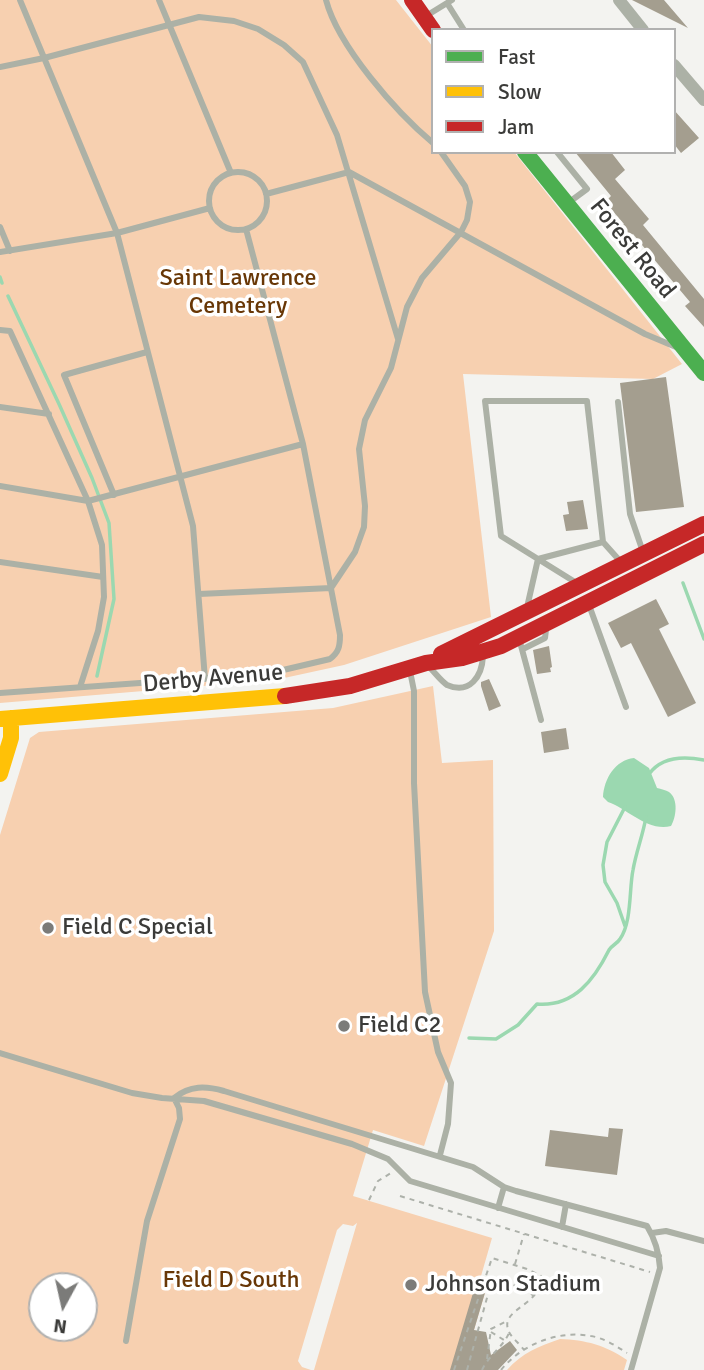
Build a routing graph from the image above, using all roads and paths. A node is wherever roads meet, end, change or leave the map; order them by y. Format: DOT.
graph roads {
  1 [pos="20,0"];
  2 [pos="159,0"];
  3 [pos="326,0"];
  4 [pos="412,0"];
  5 [pos="436,0"];
  6 [pos="619,0"];
  7 [pos="447,3"];
  8 [pos="428,24"];
  9 [pos="169,25"];
  10 [pos="463,28"];
  11 [pos="641,28"];
  12 [pos="44,58"];
  13 [pos="0,66"];
  14 [pos="676,67"];
  15 [pos="704,100"];
  16 [pos="431,141"];
  17 [pos="442,154"];
  18 [pos="527,154"];
  19 [pos="559,154"];
  20 [pos="349,172"];
  21 [pos="231,173"];
  22 [pos="267,194"];
  23 [pos="566,205"];
  24 [pos="210,208"];
  25 [pos="0,227"];
  26 [pos="246,229"];
  27 [pos="461,232"];
  28 [pos="117,233"];
  29 [pos="10,251"];
  30 [pos="0,252"];
  31 [pos="0,330"];
  32 [pos="398,339"];
  33 [pos="146,352"];
  34 [pos="686,352"];
  35 [pos="704,373"];
  36 [pos="618,402"];
  37 [pos="0,407"];
  38 [pos="49,414"];
  39 [pos="303,444"];
  40 [pos="180,477"];
  41 [pos="0,486"];
  42 [pos="110,496"];
  43 [pos="92,500"];
  44 [pos="704,524"];
  45 [pos="603,542"];
  46 [pos="704,544"];
  47 [pos="644,554"];
  48 [pos="538,559"];
  49 [pos="0,562"];
  50 [pos="623,565"];
  51 [pos="103,577"];
  52 [pos="580,586"];
  53 [pos="331,588"];
  54 [pos="200,594"];
  55 [pos="589,604"];
  56 [pos="526,611"];
  57 [pos="521,643"];
  58 [pos="484,651"];
  59 [pos="426,663"];
  60 [pos="410,669"];
  61 [pos="205,679"];
  62 [pos="80,687"];
  63 [pos="0,693"];
  64 [pos="626,707"];
  65 [pos="5,718"];
  66 [pos="541,720"];
  67 [pos="0,774"];
  68 [pos="0,1053"];
  69 [pos="174,1098"];
  70 [pos="440,1155"];
  71 [pos="398,1169"];
  72 [pos="505,1187"];
  73 [pos="400,1196"];
  74 [pos="369,1200"];
  75 [pos="566,1204"];
  76 [pos="498,1208"];
  77 [pos="562,1227"];
  78 [pos="652,1233"];
  79 [pos="524,1234"];
  80 [pos="704,1241"];
  81 [pos="659,1256"];
  82 [pos="514,1265"];
  83 [pos="658,1275"];
  84 [pos="535,1297"];
  85 [pos="508,1321"];
  86 [pos="491,1332"];
  87 [pos="509,1332"];
  88 [pos="126,1340"];
  89 [pos="505,1341"];
  90 [pos="524,1350"];
  91 [pos="634,1357"];
  92 [pos="487,1359"];
  93 [pos="454,1370"];
  94 [pos="467,1370"];
  95 [pos="482,1370"];
  96 [pos="501,1370"];
  97 [pos="631,1370"];
  1 -- 12 [label="lane"];
  2 -- 9 [label="lane"];
  3 -- 16 [label="lane"];
  4 -- 8 [label="main road"];
  5 -- 7 [label="lane"];
  6 -- 11 [label="street"];
  7 -- 8 [label="lane"];
  7 -- 10 [label="lane"];
  9 -- 12 [label="lane"];
  9 -- 20 [label="lane"];
  9 -- 21 [label="lane"];
  12 -- 13 [label="lane"];
  12 -- 28 [label="lane"];
  14 -- 15 [label="street"];
  17 -- 27 [label="lane"];
  18 -- 23 [label="main road, Forest Road"];
  19 -- 23 [label="lane"];
  20 -- 22 [label="lane"];
  20 -- 27 [label="lane"];
  20 -- 32 [label="lane"];
  21 -- 22 [label="lane"];
  21 -- 24 [label="lane"];
  22 -- 26 [label="lane"];
  23 -- 34 [label="main road, Forest Road"];
  24 -- 26 [label="lane"];
  24 -- 28 [label="lane"];
  25 -- 29 [label="lane"];
  26 -- 39 [label="lane"];
  27 -- 32 [label="lane"];
  27 -- 34 [label="lane"];
  28 -- 29 [label="lane"];
  28 -- 33 [label="lane"];
  29 -- 30 [label="lane"];
  31 -- 38 [label="lane"];
  32 -- 53 [label="lane"];
  33 -- 40 [label="lane"];
  33 -- 42 [label="lane"];
  34 -- 35 [label="main road, Forest Road"];
  36 -- 47 [label="lane"];
  37 -- 38 [label="lane"];
  38 -- 43 [label="lane"];
  39 -- 40 [label="lane"];
  39 -- 53 [label="lane"];
  40 -- 42 [label="lane"];
  40 -- 54 [label="lane"];
  41 -- 43 [label="lane"];
  42 -- 43 [label="lane"];
  43 -- 51 [label="lane"];
  44 -- 47 [label="main road, Derby Avenue"];
  45 -- 48 [label="lane"];
  45 -- 48 [label="lane"];
  45 -- 50 [label="lane"];
  46 -- 55 [label="main road, Derby Avenue"];
  47 -- 50 [label="main road, Derby Avenue"];
  48 -- 52 [label="lane"];
  48 -- 56 [label="lane"];
  49 -- 51 [label="lane"];
  50 -- 52 [label="main road, Derby Avenue"];
  51 -- 62 [label="lane"];
  52 -- 55 [label="main road"];
  52 -- 56 [label="main road, Derby Avenue"];
  53 -- 54 [label="lane"];
  53 -- 61 [label="lane"];
  54 -- 61 [label="lane"];
  55 -- 57 [label="main road, Derby Avenue"];
  55 -- 64 [label="lane"];
  56 -- 59 [label="main road, Derby Avenue"];
  57 -- 58 [label="main road, Derby Avenue"];
  57 -- 66 [label="lane"];
  58 -- 59 [label="main road, Derby Avenue"];
  58 -- 59 [label="lane"];
  59 -- 60 [label="main road, Derby Avenue"];
  60 -- 65 [label="main road, Derby Avenue"];
  60 -- 70 [label="lane"];
  61 -- 62 [label="lane"];
  62 -- 63 [label="lane"];
  65 -- 67 [label="main road"];
  68 -- 69 [label="lane"];
  69 -- 70 [label="lane"];
  69 -- 71 [label="lane"];
  69 -- 88 [label="lane"];
  70 -- 72 [label="lane"];
  71 -- 74 [label="path"];
  71 -- 76 [label="lane"];
  72 -- 75 [label="lane"];
  72 -- 76 [label="lane"];
  73 -- 79 [label="path"];
  75 -- 77 [label="lane"];
  75 -- 78 [label="lane"];
  76 -- 77 [label="lane"];
  77 -- 81 [label="lane"];
  78 -- 80 [label="lane"];
  78 -- 81 [label="lane"];
  79 -- 82 [label="path"];
  79 -- 83 [label="path"];
  81 -- 83 [label="lane"];
  82 -- 84 [label="path"];
  82 -- 93 [label="path"];
  83 -- 91 [label="lane"];
  84 -- 85 [label="path"];
  84 -- 94 [label="path"];
  85 -- 86 [label="path"];
  85 -- 87 [label="path"];
  86 -- 89 [label="path"];
  86 -- 92 [label="path"];
  87 -- 89 [label="path"];
  87 -- 90 [label="path"];
  89 -- 92 [label="path"];
  90 -- 91 [label="path"];
  90 -- 96 [label="path"];
  91 -- 97 [label="lane"];
  92 -- 95 [label="path"];
}
